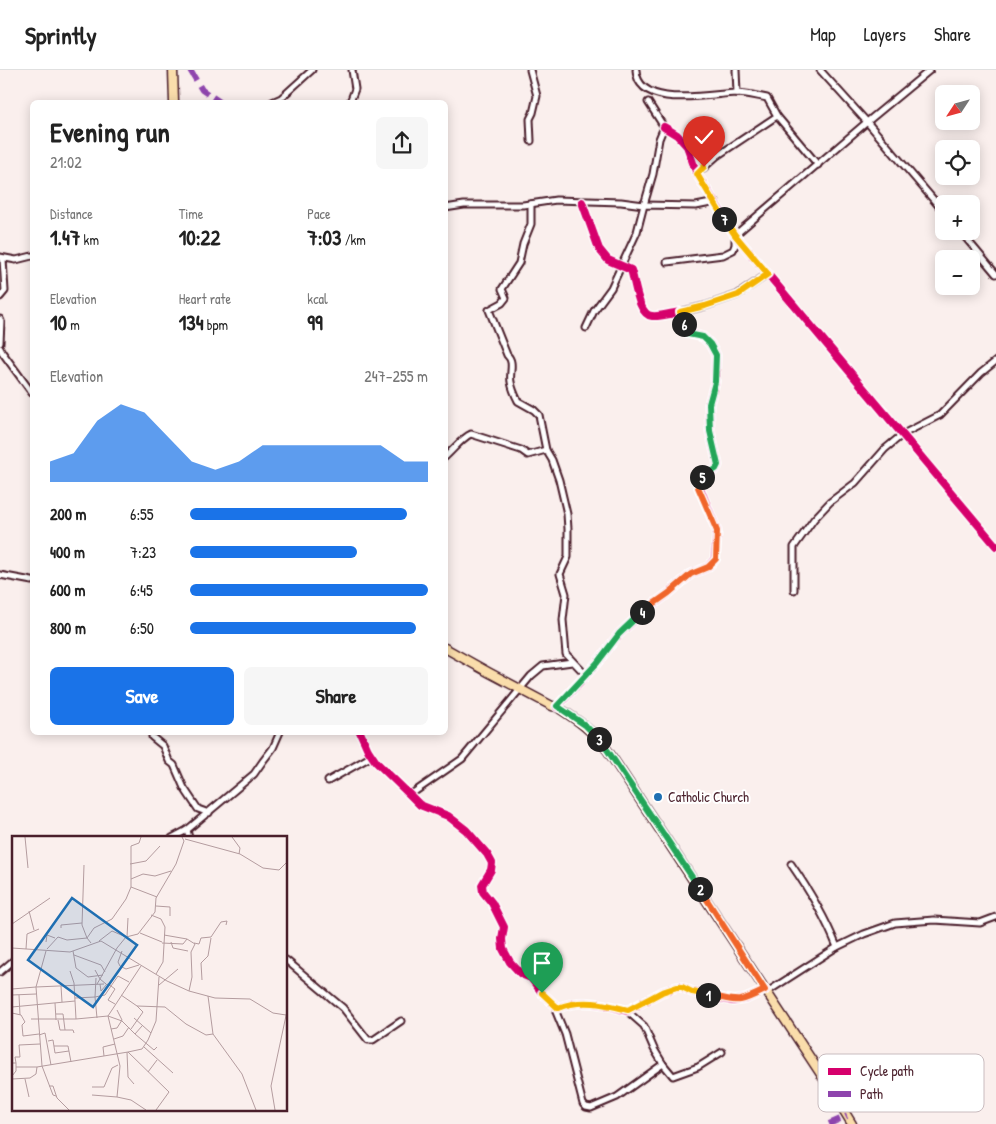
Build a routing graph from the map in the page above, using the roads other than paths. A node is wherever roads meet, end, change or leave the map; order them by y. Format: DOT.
graph roads {
  1 [pos="173,70"];
  2 [pos="312,70"];
  3 [pos="352,70"];
  4 [pos="530,70"];
  5 [pos="636,70"];
  6 [pos="736,70"];
  7 [pos="820,70"];
  8 [pos="930,70"];
  9 [pos="737,93"];
  10 [pos="174,100"];
  11 [pos="276,100"];
  12 [pos="351,100"];
  13 [pos="648,102"];
  14 [pos="777,116"];
  15 [pos="867,122"];
  16 [pos="664,127"];
  17 [pos="531,141"];
  18 [pos="818,165"];
  19 [pos="697,174"];
  20 [pos="935,201"];
  21 [pos="582,202"];
  22 [pos="716,202"];
  23 [pos="531,204"];
  24 [pos="644,205"];
  25 [pos="448,208"];
  26 [pos="735,235"];
  27 [pos="968,240"];
  28 [pos="30,256"];
  29 [pos="1,258"];
  30 [pos="667,262"];
  31 [pos="620,266"];
  32 [pos="768,274"];
  33 [pos="996,274"];
  34 [pos="0,297"];
  35 [pos="680,312"];
  36 [pos="0,319"];
  37 [pos="586,328"];
  38 [pos="0,343"];
  39 [pos="0,348"];
  40 [pos="996,360"];
  41 [pos="30,390"];
  42 [pos="903,434"];
  43 [pos="546,450"];
  44 [pos="448,455"];
  45 [pos="996,546"];
  46 [pos="0,575"];
  47 [pos="30,580"];
  48 [pos="794,590"];
  49 [pos="448,650"];
  50 [pos="572,662"];
  51 [pos="586,675"];
  52 [pos="519,689"];
  53 [pos="557,706"];
  54 [pos="152,735"];
  55 [pos="279,735"];
  56 [pos="362,735"];
  57 [pos="372,756"];
  58 [pos="328,781"];
  59 [pos="410,795"];
  60 [pos="209,813"];
  61 [pos="187,830"];
  62 [pos="176,836"];
  63 [pos="188,836"];
  64 [pos="791,864"];
  65 [pos="996,917"];
  66 [pos="837,947"];
  67 [pos="12,962"];
  68 [pos="288,962"];
  69 [pos="0,972"];
  70 [pos="766,991"];
  71 [pos="558,1008"];
  72 [pos="628,1010"];
  73 [pos="401,1021"];
  74 [pos="722,1052"];
  75 [pos="663,1064"];
  76 [pos="818,1070"];
  77 [pos="845,1112"];
  78 [pos="852,1124"];
  1 -- 10 [label="main road"];
  2 -- 11 [label="street"];
  3 -- 12 [label="street"];
  4 -- 17 [label="street"];
  5 -- 9 [label="street"];
  6 -- 9 [label="street"];
  7 -- 15 [label="street"];
  8 -- 15 [label="street"];
  9 -- 14 [label="street"];
  13 -- 16 [label="street"];
  14 -- 18 [label="street"];
  14 -- 19 [label="street"];
  15 -- 18 [label="street"];
  15 -- 20 [label="street"];
  16 -- 19 [label="street"];
  16 -- 24 [label="street"];
  18 -- 26 [label="street"];
  19 -- 22 [label="street"];
  21 -- 23 [label="street"];
  21 -- 24 [label="street"];
  21 -- 31 [label="street"];
  22 -- 24 [label="street"];
  22 -- 26 [label="street"];
  23 -- 25 [label="street"];
  23 -- 43 [label="street"];
  24 -- 31 [label="street"];
  26 -- 30 [label="street"];
  26 -- 32 [label="street"];
  27 -- 33 [label="street"];
  28 -- 29 [label="street"];
  29 -- 34 [label="street"];
  31 -- 35 [label="street"];
  31 -- 37 [label="street"];
  32 -- 35 [label="street"];
  32 -- 42 [label="street"];
  35 -- 51 [label="street"];
  36 -- 38 [label="street"];
  39 -- 41 [label="street"];
  40 -- 42 [label="street"];
  42 -- 45 [label="street"];
  42 -- 48 [label="street"];
  43 -- 44 [label="street"];
  43 -- 50 [label="street"];
  46 -- 47 [label="street"];
  49 -- 52 [label="main road"];
  50 -- 51 [label="street"];
  50 -- 52 [label="street"];
  51 -- 53 [label="street"];
  52 -- 53 [label="main road"];
  52 -- 59 [label="street"];
  53 -- 70 [label="main road"];
  54 -- 60 [label="street"];
  55 -- 60 [label="street"];
  56 -- 57 [label="street"];
  57 -- 58 [label="street"];
  57 -- 59 [label="street"];
  59 -- 71 [label="street"];
  60 -- 61 [label="street"];
  61 -- 62 [label="street"];
  61 -- 63 [label="street"];
  64 -- 66 [label="street"];
  65 -- 66 [label="street"];
  66 -- 70 [label="street"];
  67 -- 69 [label="street"];
  68 -- 73 [label="street"];
  70 -- 72 [label="street"];
  70 -- 76 [label="main road"];
  71 -- 72 [label="street"];
  71 -- 75 [label="street"];
  72 -- 75 [label="street"];
  74 -- 75 [label="street"];
  77 -- 78 [label="main road"];
}
